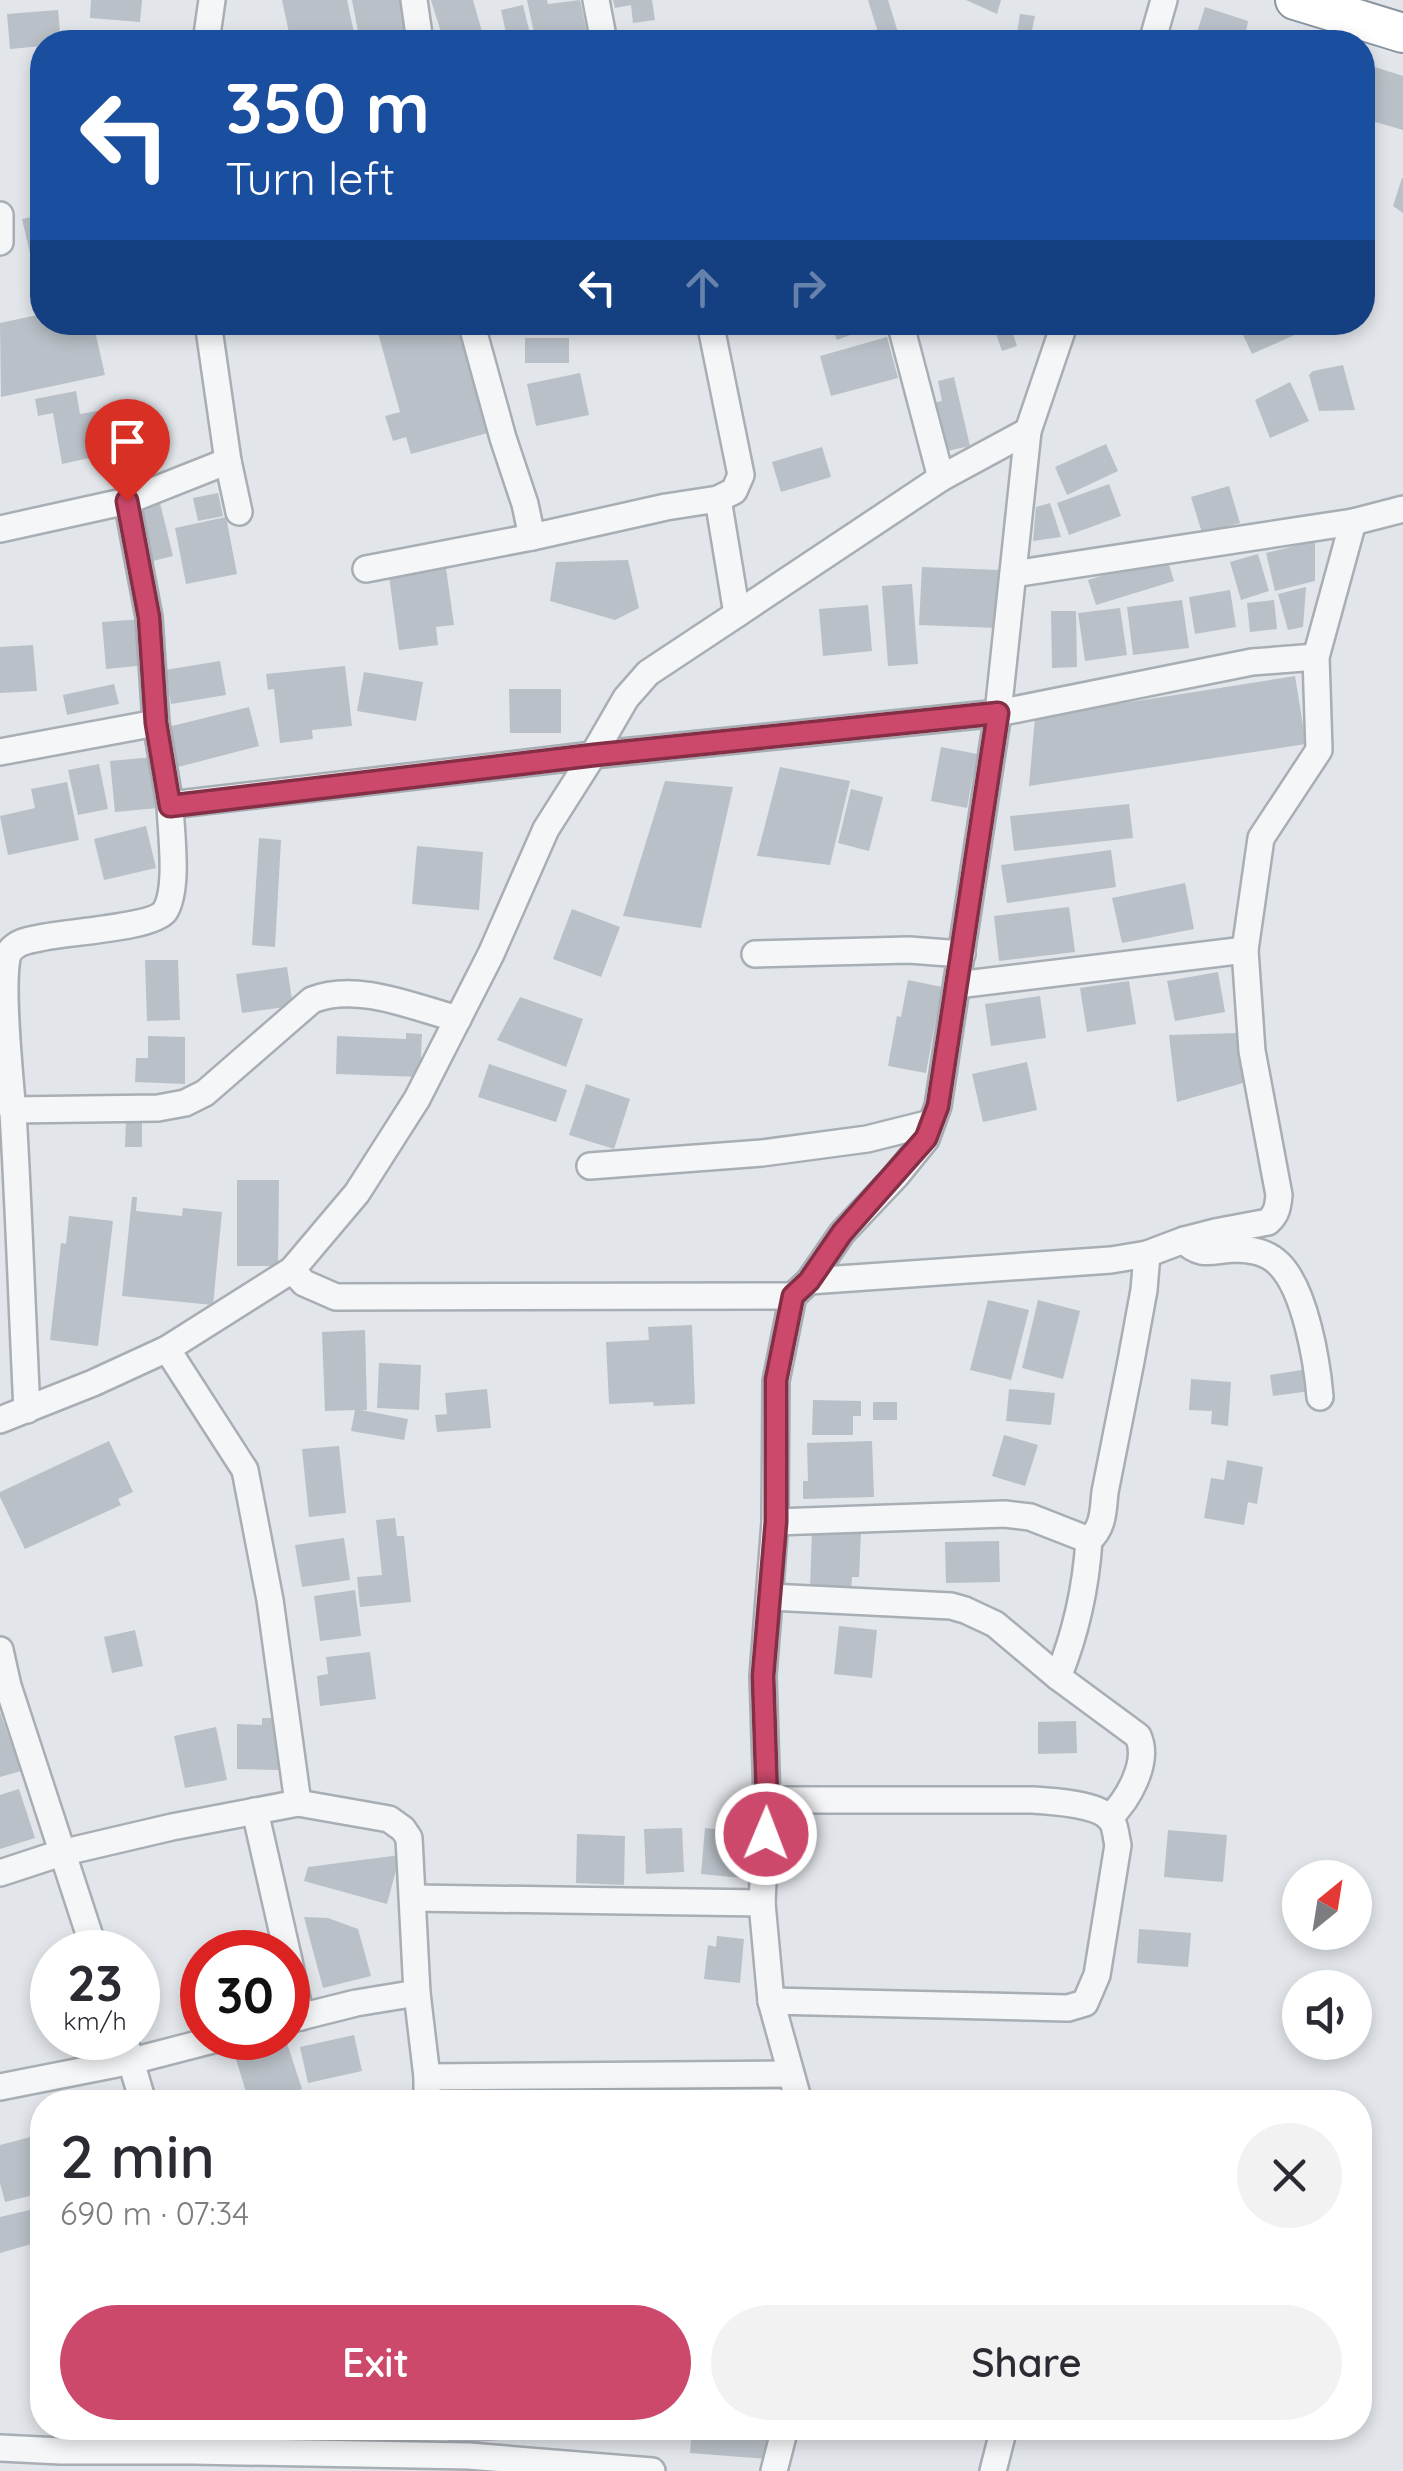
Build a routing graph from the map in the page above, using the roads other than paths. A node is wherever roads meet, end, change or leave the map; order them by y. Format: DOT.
graph roads {
  1 [pos="212,0"];
  2 [pos="414,0"];
  3 [pos="596,0"];
  4 [pos="1164,0"];
  5 [pos="1295,0"];
  6 [pos="1343,0"];
  7 [pos="1403,20"];
  8 [pos="208,30"];
  9 [pos="418,30"];
  10 [pos="602,30"];
  11 [pos="1155,30"];
  12 [pos="1403,33"];
  13 [pos="0,215"];
  14 [pos="0,242"];
  15 [pos="210,335"];
  16 [pos="475,335"];
  17 [pos="713,335"];
  18 [pos="903,335"];
  19 [pos="1061,335"];
  20 [pos="1028,431"];
  21 [pos="228,461"];
  22 [pos="941,478"];
  23 [pos="718,499"];
  24 [pos="127,501"];
  25 [pos="1403,510"];
  26 [pos="239,512"];
  27 [pos="1353,522"];
  28 [pos="0,529"];
  29 [pos="532,537"];
  30 [pos="366,570"];
  31 [pos="1013,574"];
  32 [pos="737,614"];
  33 [pos="1316,657"];
  34 [pos="998,713"];
  35 [pos="156,723"];
  36 [pos="0,752"];
  37 [pos="594,755"];
  38 [pos="170,806"];
  39 [pos="1245,950"];
  40 [pos="755,954"];
  41 [pos="962,954"];
  42 [pos="957,985"];
  43 [pos="458,1018"];
  44 [pos="12,1110"];
  45 [pos="931,1123"];
  46 [pos="590,1166"];
  47 [pos="1184,1240"];
  48 [pos="1147,1254"];
  49 [pos="292,1270"];
  50 [pos="801,1288"];
  51 [pos="166,1349"];
  52 [pos="1320,1397"];
  53 [pos="27,1410"];
  54 [pos="0,1420"];
  55 [pos="776,1522"];
  56 [pos="1089,1540"];
  57 [pos="770,1597"];
  58 [pos="0,1650"];
  59 [pos="1058,1677"];
  60 [pos="4,1688"];
  61 [pos="767,1800"];
  62 [pos="298,1803"];
  63 [pos="255,1812"];
  64 [pos="1109,1818"];
  65 [pos="61,1852"];
  66 [pos="0,1873"];
  67 [pos="413,1898"];
  68 [pos="762,1903"];
  69 [pos="88,1930"];
  70 [pos="282,1930"];
  71 [pos="416,1993"];
  72 [pos="771,2001"];
  73 [pos="310,2015"];
  74 [pos="91,2060"];
  75 [pos="131,2060"];
  76 [pos="790,2074"];
  77 [pos="0,2087"];
  78 [pos="140,2090"];
  79 [pos="427,2090"];
  80 [pos="795,2090"];
  81 [pos="187,2440"];
  82 [pos="199,2440"];
  83 [pos="782,2440"];
  84 [pos="1001,2440"];
  85 [pos="0,2448"];
  86 [pos="104,2461"];
  87 [pos="379,2462"];
  88 [pos="467,2464"];
  89 [pos="652,2471"];
  90 [pos="774,2471"];
  91 [pos="993,2471"];
  1 -- 8 [label="street"];
  2 -- 9 [label="street"];
  3 -- 10 [label="street"];
  4 -- 11 [label="street"];
  5 -- 12 [label="highway"];
  6 -- 7 [label="highway"];
  13 -- 14 [label="street"];
  15 -- 21 [label="street"];
  16 -- 29 [label="street"];
  17 -- 23 [label="street"];
  18 -- 22 [label="street"];
  19 -- 20 [label="street"];
  20 -- 22 [label="street"];
  20 -- 31 [label="street"];
  21 -- 24 [label="street"];
  21 -- 26 [label="street"];
  22 -- 32 [label="street"];
  23 -- 29 [label="street"];
  23 -- 32 [label="street"];
  24 -- 28 [label="street"];
  24 -- 35 [label="street"];
  25 -- 27 [label="street"];
  27 -- 31 [label="street"];
  27 -- 33 [label="street"];
  29 -- 30 [label="street"];
  31 -- 34 [label="street"];
  32 -- 37 [label="street"];
  33 -- 34 [label="street"];
  33 -- 39 [label="street"];
  34 -- 37 [label="street"];
  34 -- 41 [label="street"];
  35 -- 36 [label="street"];
  35 -- 38 [label="street"];
  37 -- 38 [label="street"];
  37 -- 43 [label="street"];
  38 -- 44 [label="street"];
  39 -- 42 [label="street"];
  39 -- 47 [label="street"];
  40 -- 41 [label="street"];
  41 -- 42 [label="street"];
  42 -- 45 [label="street"];
  43 -- 44 [label="street"];
  43 -- 49 [label="street"];
  44 -- 53 [label="street"];
  45 -- 46 [label="street"];
  45 -- 50 [label="street"];
  47 -- 48 [label="street"];
  47 -- 52 [label="street"];
  48 -- 50 [label="street"];
  48 -- 56 [label="street"];
  49 -- 50 [label="street"];
  49 -- 51 [label="street"];
  50 -- 55 [label="street"];
  51 -- 53 [label="street"];
  51 -- 62 [label="street"];
  53 -- 54 [label="street"];
  55 -- 56 [label="street"];
  55 -- 57 [label="street"];
  56 -- 59 [label="street"];
  57 -- 59 [label="street"];
  57 -- 61 [label="street"];
  58 -- 60 [label="street"];
  59 -- 64 [label="street"];
  60 -- 65 [label="street"];
  61 -- 64 [label="street"];
  61 -- 68 [label="street"];
  62 -- 63 [label="street"];
  62 -- 67 [label="street"];
  63 -- 65 [label="street"];
  63 -- 70 [label="street"];
  64 -- 72 [label="street"];
  65 -- 66 [label="street"];
  65 -- 69 [label="street"];
  67 -- 68 [label="street"];
  67 -- 71 [label="street"];
  68 -- 72 [label="street"];
  71 -- 73 [label="street"];
  71 -- 79 [label="street"];
  72 -- 76 [label="street"];
  74 -- 77 [label="street"];
  75 -- 78 [label="street"];
  76 -- 79 [label="street"];
  76 -- 80 [label="street"];
  81 -- 86 [label="street"];
  82 -- 87 [label="street"];
  83 -- 90 [label="street"];
  84 -- 91 [label="street"];
  85 -- 86 [label="street"];
  87 -- 88 [label="street"];
  88 -- 89 [label="street"];
}
